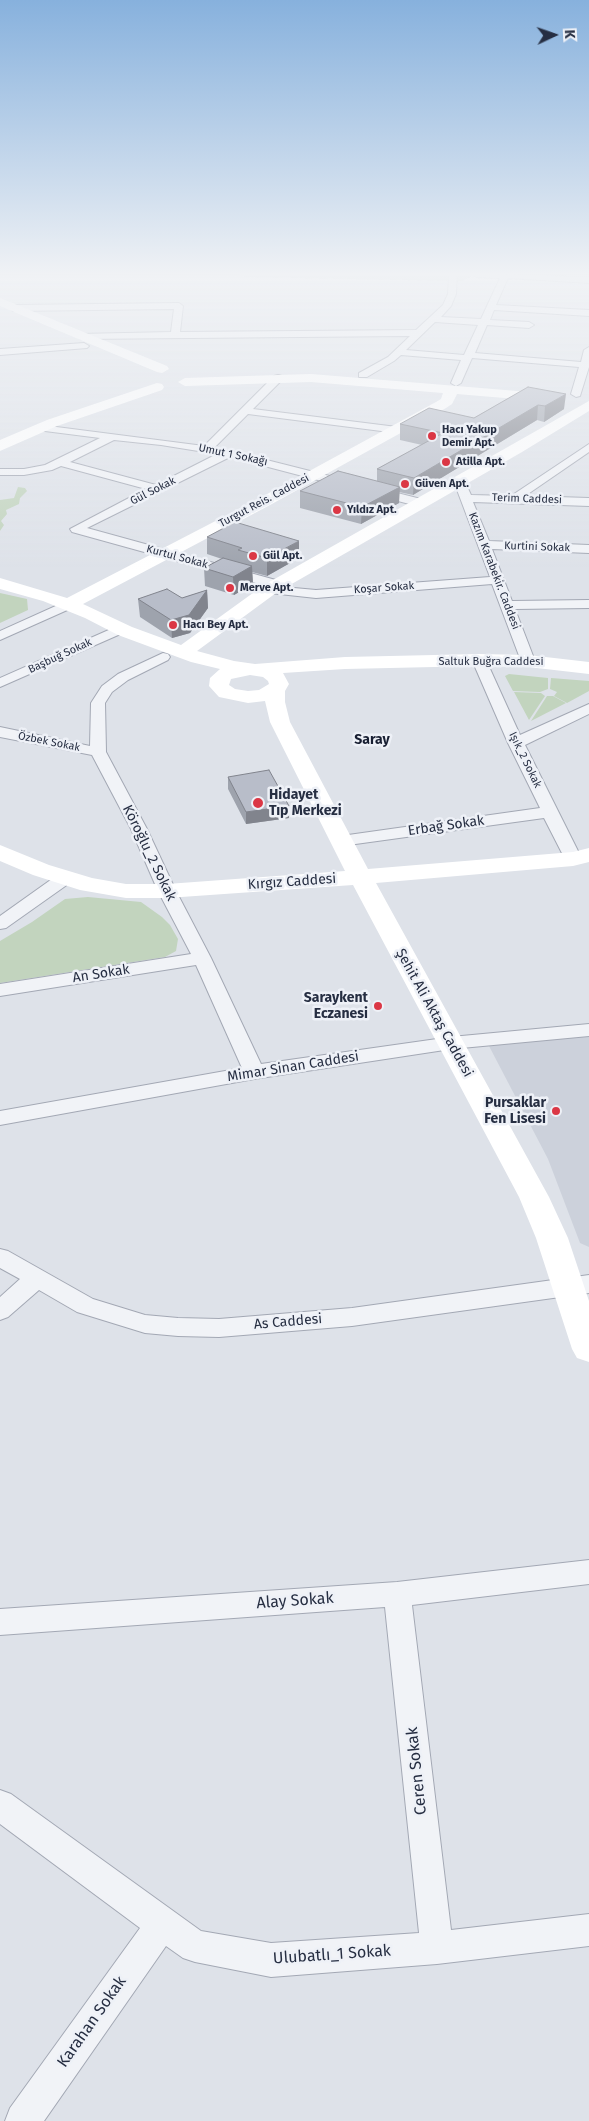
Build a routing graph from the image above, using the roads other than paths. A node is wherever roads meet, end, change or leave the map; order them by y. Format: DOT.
graph roads {
  1 [pos="132,373"];
  2 [pos="141,373"];
  3 [pos="181,373"];
  4 [pos="367,373"];
  5 [pos="461,373"];
  6 [pos="584,373"];
  7 [pos="135,375"];
  8 [pos="363,375"];
  9 [pos="187,378"];
  10 [pos="278,378"];
  11 [pos="454,386"];
  12 [pos="157,387"];
  13 [pos="583,394"];
  14 [pos="589,403"];
  15 [pos="246,411"];
  16 [pos="41,428"];
  17 [pos="396,430"];
  18 [pos="0,436"];
  19 [pos="114,436"];
  20 [pos="0,446"];
  21 [pos="589,447"];
  22 [pos="207,448"];
  23 [pos="229,453"];
  24 [pos="62,463"];
  25 [pos="0,472"];
  26 [pos="315,474"];
  27 [pos="158,489"];
  28 [pos="463,490"];
  29 [pos="515,498"];
  30 [pos="589,502"];
  31 [pos="421,503"];
  32 [pos="76,529"];
  33 [pos="484,545"];
  34 [pos="589,549"];
  35 [pos="165,554"];
  36 [pos="497,580"];
  37 [pos="0,583"];
  38 [pos="274,587"];
  39 [pos="69,604"];
  40 [pos="589,604"];
  41 [pos="507,605"];
  42 [pos="123,630"];
  43 [pos="0,636"];
  44 [pos="184,652"];
  45 [pos="163,657"];
  46 [pos="479,660"];
  47 [pos="528,660"];
  48 [pos="394,663"];
  49 [pos="589,668"];
  50 [pos="254,669"];
  51 [pos="0,683"];
  52 [pos="276,689"];
  53 [pos="224,691"];
  54 [pos="589,708"];
  55 [pos="0,732"];
  56 [pos="516,743"];
  57 [pos="98,752"];
  58 [pos="302,765"];
  59 [pos="550,812"];
  60 [pos="341,841"];
  61 [pos="0,852"];
  62 [pos="581,857"];
  63 [pos="360,877"];
  64 [pos="65,878"];
  65 [pos="167,891"];
  66 [pos="0,924"];
  67 [pos="202,958"];
  68 [pos="0,990"];
  69 [pos="589,1030"];
  70 [pos="450,1043"];
  71 [pos="254,1072"];
  72 [pos="0,1118"];
  73 [pos="0,1257"];
  74 [pos="37,1278"];
  75 [pos="579,1285"];
  76 [pos="0,1312"];
  77 [pos="589,1349"];
  78 [pos="589,1572"];
  79 [pos="397,1594"];
  80 [pos="0,1622"];
  81 [pos="0,1806"];
  82 [pos="162,1924"];
  83 [pos="589,1930"];
  84 [pos="437,1948"];
  85 [pos="23,2121"];
  1 -- 7 [label="street"];
  2 -- 7 [label="street"];
  3 -- 9 [label="street"];
  4 -- 8 [label="street"];
  5 -- 11 [label="street, Turgut Reis. Caddesi"];
  6 -- 13 [label="street"];
  7 -- 12 [label="street"];
  7 -- 18 [label="street"];
  8 -- 9 [label="street"];
  8 -- 11 [label="street"];
  9 -- 10 [label="street"];
  9 -- 12 [label="street"];
  10 -- 11 [label="street"];
  10 -- 15 [label="street"];
  11 -- 13 [label="street"];
  11 -- 14 [label="street"];
  11 -- 17 [label="street, Turgut Reis. Caddesi"];
  12 -- 16 [label="street"];
  14 -- 28 [label="street"];
  15 -- 17 [label="street"];
  15 -- 22 [label="street"];
  16 -- 19 [label="street, Umut 1 Sokağı"];
  16 -- 20 [label="street"];
  17 -- 26 [label="street, Turgut Reis. Caddesi"];
  19 -- 22 [label="street, Umut 1 Sokağı"];
  19 -- 24 [label="street"];
  21 -- 29 [label="street"];
  22 -- 23 [label="street, Umut 1 Sokağı"];
  23 -- 26 [label="street, Umut 1 Sokağı"];
  23 -- 27 [label="street, Gül Sokak"];
  24 -- 25 [label="street"];
  24 -- 27 [label="street"];
  26 -- 31 [label="street, Umut 1 Sokağı"];
  26 -- 35 [label="street, Turgut Reis. Caddesi"];
  27 -- 32 [label="street, Gül Sokak"];
  28 -- 29 [label="street, Terim Caddesi"];
  28 -- 31 [label="street"];
  28 -- 33 [label="street, Kazım Karabekir. Caddesi"];
  29 -- 30 [label="street, Terim Caddesi"];
  31 -- 38 [label="street"];
  32 -- 35 [label="street, Kurtul Sokak"];
  33 -- 34 [label="street, Kurtini Sokak"];
  33 -- 36 [label="street, Kazım Karabekir. Caddesi"];
  35 -- 38 [label="street, Kurtul Sokak"];
  35 -- 39 [label="street, Turgut Reis. Caddesi"];
  36 -- 38 [label="street, Koşar Sokak"];
  36 -- 41 [label="street, Kazım Karabekir. Caddesi"];
  37 -- 39 [label="street, Şehit Ali Aktaş Caddesi"];
  38 -- 44 [label="street"];
  39 -- 42 [label="street, Şehit Ali Aktaş Caddesi"];
  39 -- 43 [label="street"];
  40 -- 41 [label="street"];
  41 -- 47 [label="street, Kazım Karabekir. Caddesi"];
  42 -- 44 [label="street, Şehit Ali Aktaş Caddesi"];
  42 -- 45 [label="street, Şehit Ali Aktaş Caddesi"];
  42 -- 51 [label="street, Başbuğ Sokak"];
  44 -- 50 [label="street, Şehit Ali Aktaş Caddesi"];
  45 -- 53 [label="street, Şehit Ali Aktaş Caddesi"];
  45 -- 57 [label="street, Köroğlu_2 Sokak"];
  46 -- 47 [label="street, Saltuk Buğra Caddesi"];
  46 -- 48 [label="street, Saltuk Buğra Caddesi"];
  46 -- 56 [label="street, Işık_2 Sokak"];
  47 -- 49 [label="street, Saltuk Buğra Caddesi"];
  48 -- 50 [label="street, Saltuk Buğra Caddesi"];
  48 -- 52 [label="street, Saltuk Buğra Caddesi"];
  50 -- 52 [label="street, Şehit Ali Aktaş Caddesi"];
  50 -- 53 [label="street"];
  52 -- 53 [label="street, Şehit Ali Aktaş Caddesi"];
  52 -- 58 [label="street, Şehit Ali Aktaş Caddesi"];
  53 -- 58 [label="street, Şehit Ali Aktaş Caddesi"];
  54 -- 56 [label="street"];
  55 -- 57 [label="street, Özbek Sokak"];
  56 -- 59 [label="street, Işık_2 Sokak"];
  57 -- 65 [label="street, Köroğlu_2 Sokak"];
  58 -- 60 [label="street, Şehit Ali Aktaş Caddesi"];
  59 -- 60 [label="street, Erbağ Sokak"];
  59 -- 62 [label="street, Işık_2 Sokak"];
  60 -- 63 [label="street, Şehit Ali Aktaş Caddesi"];
  61 -- 64 [label="street, Kırgız Caddesi"];
  62 -- 63 [label="street, Kırgız Caddesi"];
  63 -- 65 [label="street, Kırgız Caddesi"];
  63 -- 70 [label="street, Şehit Ali Aktaş Caddesi"];
  64 -- 65 [label="street, Kırgız Caddesi"];
  64 -- 66 [label="street"];
  65 -- 67 [label="street, Köroğlu_2 Sokak"];
  67 -- 68 [label="street, An Sokak"];
  67 -- 71 [label="street, Köroğlu_2 Sokak"];
  69 -- 70 [label="street, Mimar Sinan Caddesi"];
  70 -- 71 [label="street, Mimar Sinan Caddesi"];
  70 -- 75 [label="street, Şehit Ali Aktaş Caddesi"];
  71 -- 72 [label="street, Mimar Sinan Caddesi"];
  73 -- 74 [label="street, As Caddesi"];
  74 -- 75 [label="street, As Caddesi"];
  74 -- 76 [label="street"];
  75 -- 77 [label="street, Şehit Ali Aktaş Caddesi"];
  78 -- 79 [label="street, Alay Sokak"];
  79 -- 80 [label="street, Alay Sokak"];
  79 -- 84 [label="street, Ceren Sokak"];
  81 -- 82 [label="street, Ulubatlı_1 Sokak"];
  82 -- 84 [label="street, Ulubatlı_1 Sokak"];
  82 -- 85 [label="street, Karahan Sokak"];
  83 -- 84 [label="street, Ulubatlı_1 Sokak"];
}
